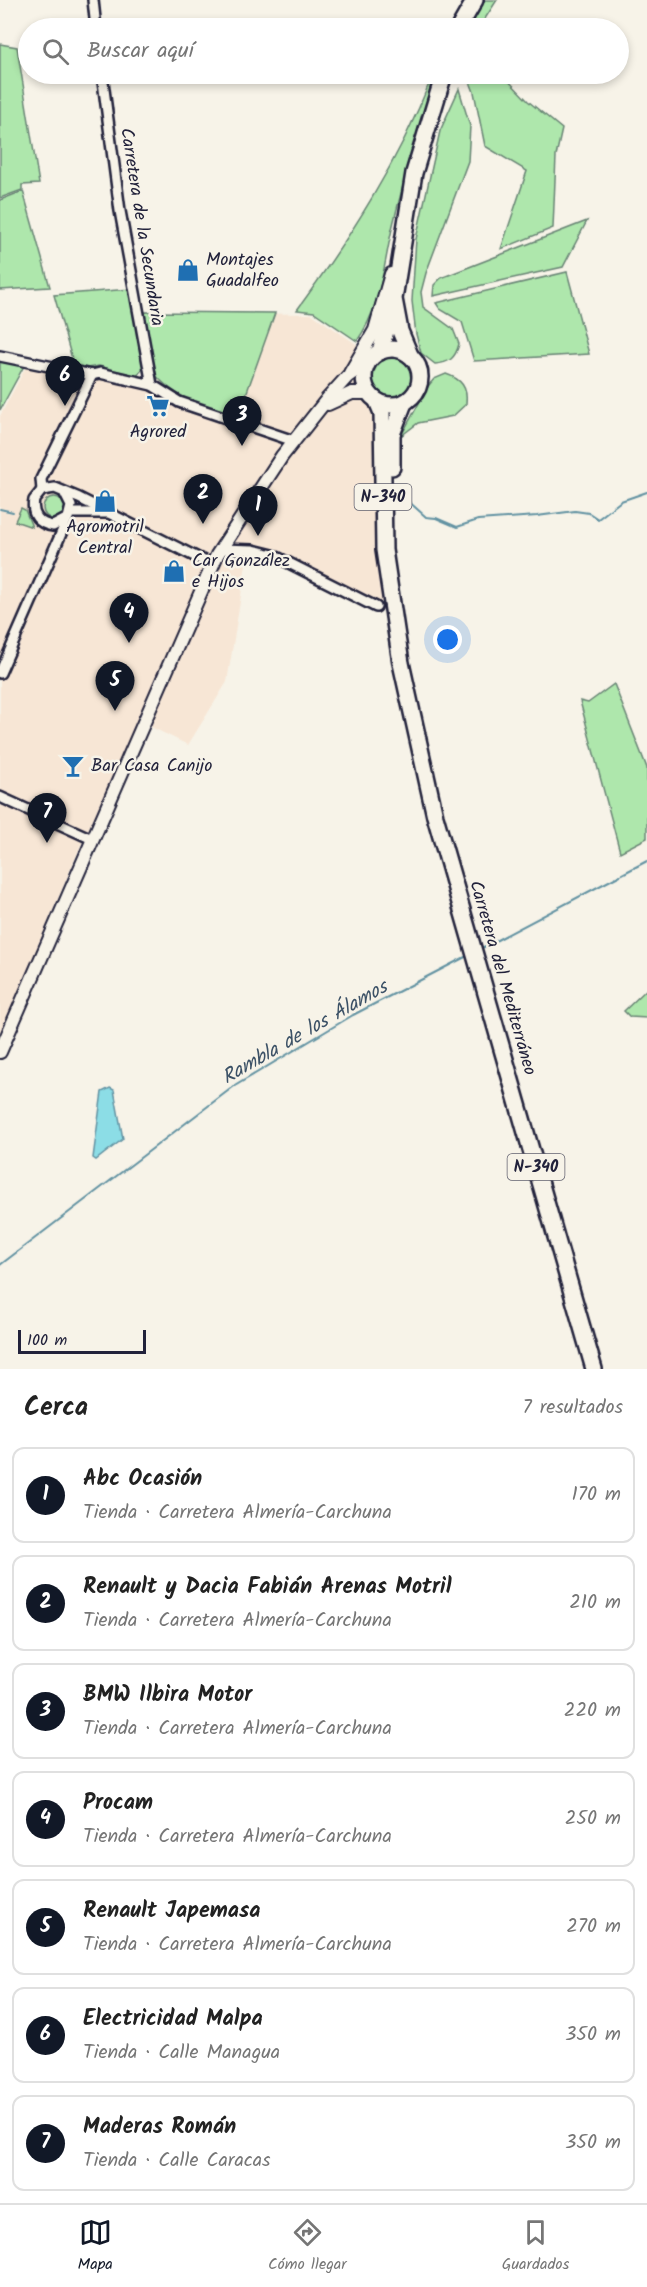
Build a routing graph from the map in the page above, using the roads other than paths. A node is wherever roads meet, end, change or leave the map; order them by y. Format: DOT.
graph roads {
  1 [pos="93,0"];
  2 [pos="467,0"];
  3 [pos="475,0"];
  4 [pos="95,18"];
  5 [pos="462,18"];
  6 [pos="465,18"];
  7 [pos="103,84"];
  8 [pos="441,84"];
  9 [pos="405,221"];
  10 [pos="394,299"];
  11 [pos="410,355"];
  12 [pos="0,356"];
  13 [pos="374,356"];
  14 [pos="92,375"];
  15 [pos="347,377"];
  16 [pos="152,385"];
  17 [pos="373,397"];
  18 [pos="404,403"];
  19 [pos="321,408"];
  20 [pos="294,441"];
  21 [pos="42,490"];
  22 [pos="64,492"];
  23 [pos="107,513"];
  24 [pos="69,516"];
  25 [pos="53,526"];
  26 [pos="56,543"];
  27 [pos="221,549"];
  28 [pos="212,565"];
  29 [pos="391,593"];
  30 [pos="376,607"];
  31 [pos="0,673"];
  32 [pos="0,797"];
  33 [pos="92,839"];
  34 [pos="0,1052"];
  35 [pos="594,1369"];
  1 -- 4 [label="street"];
  2 -- 5 [label="highway"];
  3 -- 6 [label="highway"];
  7 -- 16 [label="street, Carretera de la Secundaria"];
  8 -- 9 [label="highway, N-340"];
  9 -- 10 [label="highway, N-340"];
  9 -- 15 [label="main road"];
  10 -- 11 [label="highway, N-340"];
  10 -- 13 [label="highway, N-340"];
  11 -- 13 [label="highway"];
  11 -- 18 [label="highway, N-340"];
  12 -- 14 [label="street"];
  13 -- 15 [label="main road"];
  13 -- 17 [label="highway, N-340"];
  14 -- 16 [label="street"];
  14 -- 21 [label="street"];
  15 -- 19 [label="main road"];
  16 -- 20 [label="street"];
  17 -- 18 [label="highway"];
  17 -- 19 [label="main road"];
  17 -- 29 [label="highway, Carretera del Mediterráneo / N-340"];
  18 -- 29 [label="highway, Carretera del Mediterráneo / N-340"];
  19 -- 20 [label="main road"];
  20 -- 27 [label="main road"];
  21 -- 22 [label="street"];
  21 -- 25 [label="street"];
  22 -- 23 [label="street"];
  22 -- 24 [label="street"];
  23 -- 24 [label="street"];
  23 -- 28 [label="street"];
  24 -- 25 [label="street"];
  24 -- 26 [label="street"];
  25 -- 26 [label="street"];
  26 -- 31 [label="street"];
  27 -- 28 [label="main road"];
  27 -- 30 [label="street"];
  28 -- 33 [label="main road"];
  29 -- 35 [label="highway, Carretera del Mediterráneo / N-340"];
  32 -- 33 [label="street"];
  33 -- 34 [label="main road"];
}
